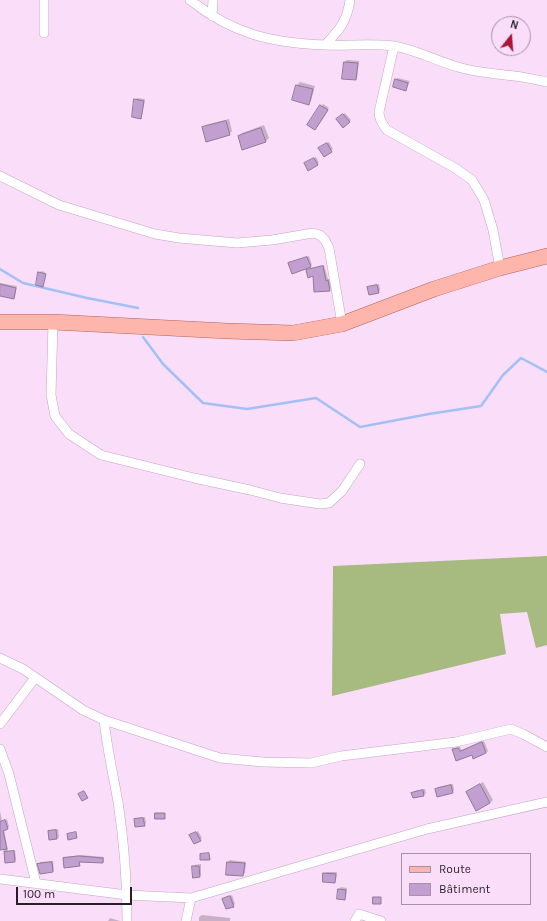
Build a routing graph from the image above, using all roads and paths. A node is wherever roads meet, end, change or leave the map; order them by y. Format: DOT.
graph roads {
  1 [pos="44,0"];
  2 [pos="190,0"];
  3 [pos="213,0"];
  4 [pos="350,0"];
  5 [pos="212,16"];
  6 [pos="44,33"];
  7 [pos="325,45"];
  8 [pos="394,46"];
  9 [pos="547,82"];
  10 [pos="0,176"];
  11 [pos="547,256"];
  12 [pos="500,268"];
  13 [pos="0,322"];
  14 [pos="53,322"];
  15 [pos="342,324"];
  16 [pos="360,464"];
  17 [pos="0,658"];
  18 [pos="35,678"];
  19 [pos="104,720"];
  20 [pos="0,724"];
  21 [pos="547,747"];
  22 [pos="0,749"];
  23 [pos="547,802"];
  24 [pos="0,879"];
  25 [pos="36,883"];
  26 [pos="127,895"];
  27 [pos="190,898"];
  28 [pos="127,921"];
  29 [pos="186,921"];
  30 [pos="356,921"];
  31 [pos="381,921"];
  1 -- 6 [label="street"];
  2 -- 5 [label="street"];
  3 -- 5 [label="street"];
  4 -- 7 [label="street"];
  5 -- 7 [label="street"];
  7 -- 8 [label="street"];
  8 -- 9 [label="street"];
  8 -- 12 [label="street"];
  10 -- 15 [label="street"];
  11 -- 12 [label="main road"];
  12 -- 15 [label="main road"];
  13 -- 14 [label="main road"];
  14 -- 15 [label="main road"];
  14 -- 16 [label="street"];
  17 -- 18 [label="street"];
  18 -- 19 [label="street"];
  18 -- 20 [label="street"];
  19 -- 21 [label="street"];
  19 -- 26 [label="street"];
  22 -- 25 [label="street"];
  23 -- 27 [label="street"];
  24 -- 25 [label="street"];
  25 -- 26 [label="street"];
  26 -- 27 [label="street"];
  26 -- 28 [label="street"];
  27 -- 29 [label="street"];
  30 -- 31 [label="street"];
}
